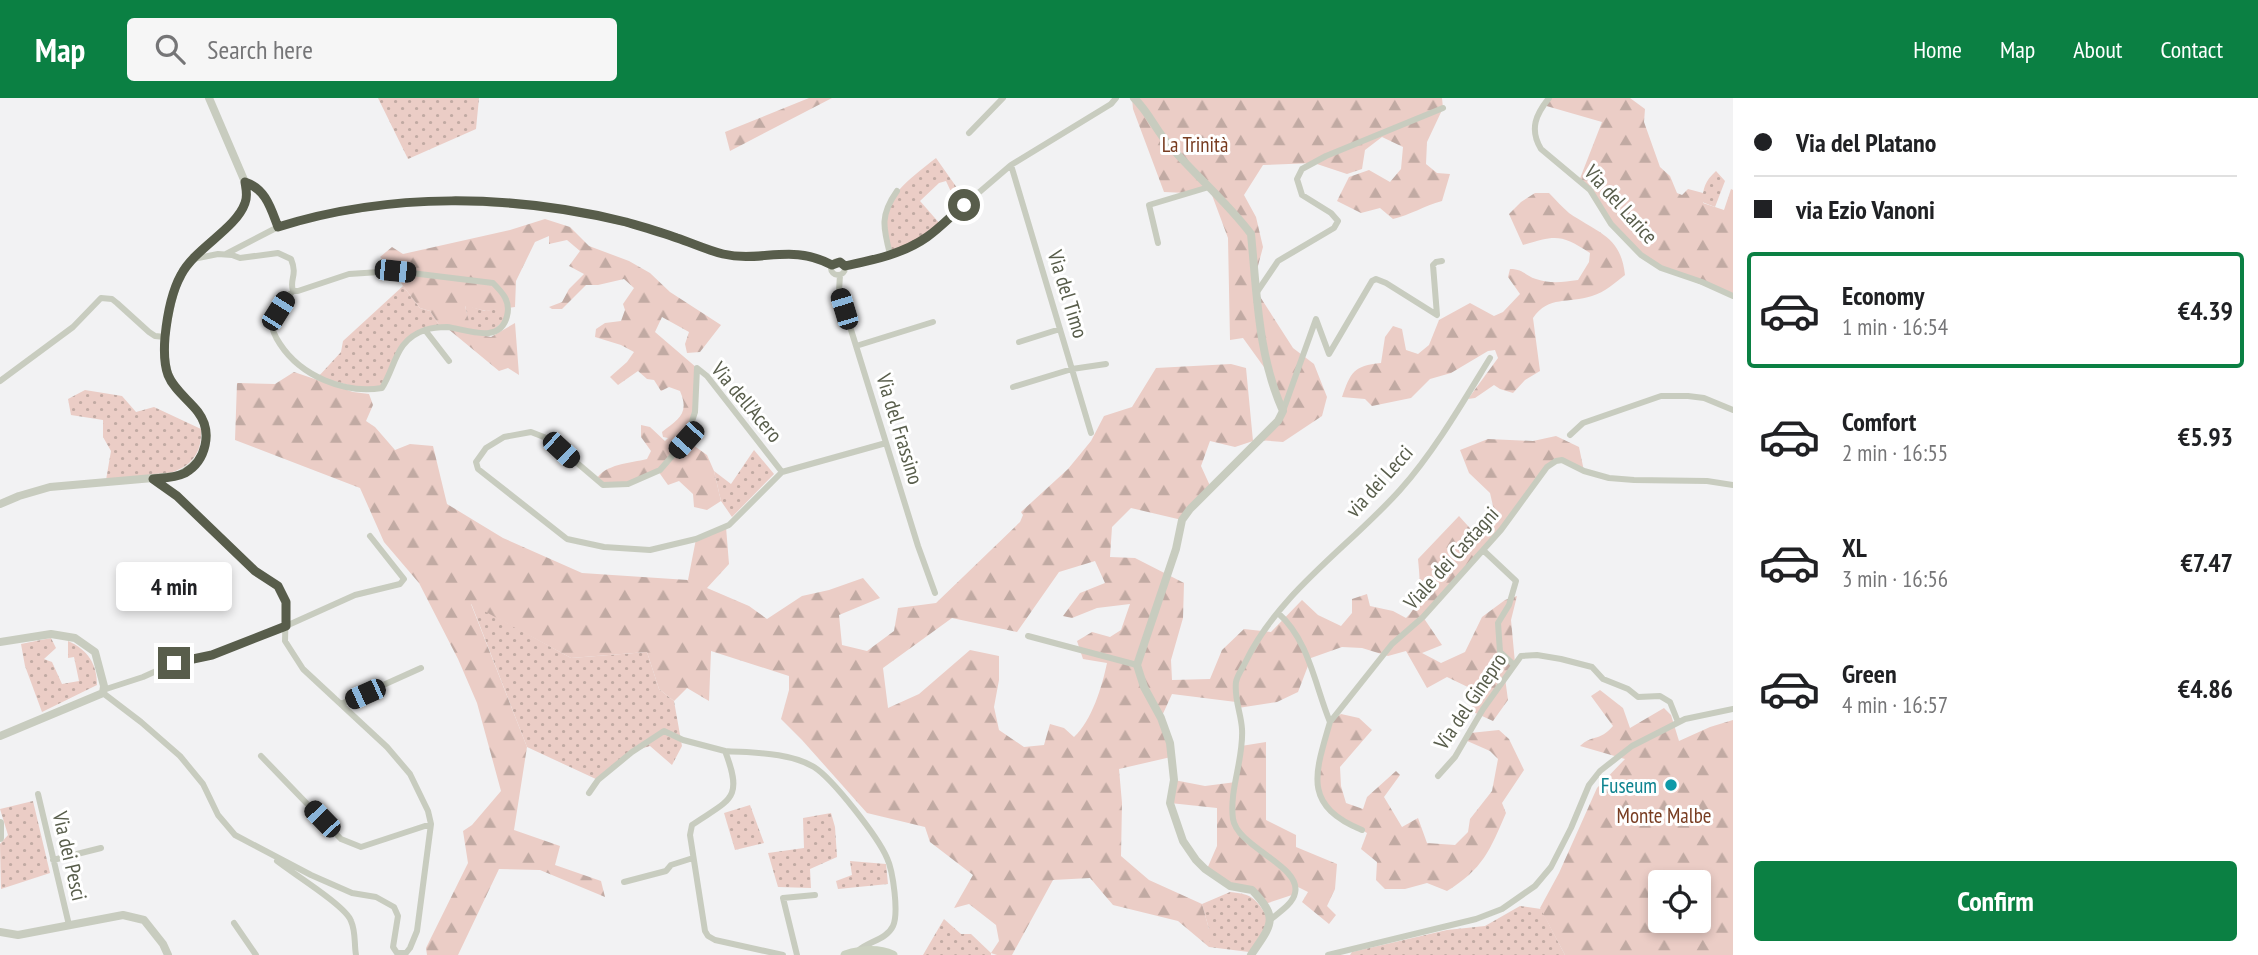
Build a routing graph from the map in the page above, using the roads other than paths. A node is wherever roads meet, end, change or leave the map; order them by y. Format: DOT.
graph roads {
  1 [pos="209,98"];
  2 [pos="1003,98"];
  3 [pos="1116,98"];
  4 [pos="1134,98"];
  5 [pos="1549,98"];
  6 [pos="1443,108"];
  7 [pos="969,133"];
  8 [pos="1011,164"];
  9 [pos="245,182"];
  10 [pos="1209,187"];
  11 [pos="897,191"];
  12 [pos="278,227"];
  13 [pos="1158,243"];
  14 [pos="224,254"];
  15 [pos="890,254"];
  16 [pos="191,259"];
  17 [pos="1442,261"];
  18 [pos="832,265"];
  19 [pos="845,266"];
  20 [pos="840,275"];
  21 [pos="293,291"];
  22 [pos="1257,292"];
  23 [pos="1733,296"];
  24 [pos="933,321"];
  25 [pos="1060,329"];
  26 [pos="425,330"];
  27 [pos="165,337"];
  28 [pos="1019,342"];
  29 [pos="856,345"];
  30 [pos="1490,358"];
  31 [pos="449,361"];
  32 [pos="1106,363"];
  33 [pos="1072,369"];
  34 [pos="0,381"];
  35 [pos="1013,387"];
  36 [pos="1733,410"];
  37 [pos="1283,411"];
  38 [pos="1091,433"];
  39 [pos="1570,435"];
  40 [pos="886,443"];
  41 [pos="782,472"];
  42 [pos="153,479"];
  43 [pos="1733,485"];
  44 [pos="0,505"];
  45 [pos="370,536"];
  46 [pos="1483,550"];
  47 [pos="935,593"];
  48 [pos="1278,614"];
  49 [pos="286,626"];
  50 [pos="1028,636"];
  51 [pos="0,642"];
  52 [pos="1138,665"];
  53 [pos="1514,665"];
  54 [pos="421,668"];
  55 [pos="103,692"];
  56 [pos="341,704"];
  57 [pos="1733,709"];
  58 [pos="1330,722"];
  59 [pos="1678,722"];
  60 [pos="0,736"];
  61 [pos="725,751"];
  62 [pos="261,756"];
  63 [pos="1437,776"];
  64 [pos="589,793"];
  65 [pos="38,794"];
  66 [pos="0,823"];
  67 [pos="431,824"];
  68 [pos="1362,830"];
  69 [pos="0,838"];
  70 [pos="101,848"];
  71 [pos="261,849"];
  72 [pos="693,858"];
  73 [pos="53,860"];
  74 [pos="624,881"];
  75 [pos="815,895"];
  76 [pos="1270,920"];
  77 [pos="233,923"];
  78 [pos="69,925"];
  79 [pos="0,932"];
  80 [pos="858,951"];
  81 [pos="168,955"];
  82 [pos="256,955"];
  83 [pos="356,955"];
  84 [pos="783,955"];
  85 [pos="797,955"];
  86 [pos="845,955"];
  87 [pos="893,955"];
  88 [pos="1251,955"];
  89 [pos="1328,955"];
  1 -- 9 [label="street"];
  2 -- 7 [label="street"];
  3 -- 8 [label="street"];
  4 -- 10 [label="street"];
  5 -- 23 [label="street, Via del Larice"];
  6 -- 22 [label="street"];
  8 -- 15 [label="street"];
  8 -- 25 [label="street, Via del Timo"];
  9 -- 12 [label="street"];
  9 -- 16 [label="street"];
  10 -- 13 [label="street"];
  10 -- 22 [label="street"];
  11 -- 15 [label="street"];
  12 -- 14 [label="street"];
  12 -- 18 [label="street"];
  14 -- 16 [label="street"];
  14 -- 21 [label="street"];
  15 -- 19 [label="street"];
  16 -- 27 [label="street"];
  17 -- 37 [label="street"];
  18 -- 19 [label="street"];
  18 -- 20 [label="street"];
  19 -- 20 [label="street"];
  20 -- 29 [label="street, Via del Frassino"];
  21 -- 26 [label="street"];
  21 -- 26 [label="street"];
  22 -- 37 [label="street"];
  24 -- 29 [label="street"];
  25 -- 28 [label="street"];
  25 -- 33 [label="street, Via del Timo"];
  26 -- 31 [label="street"];
  27 -- 34 [label="street"];
  27 -- 42 [label="street"];
  29 -- 40 [label="street, Via del Frassino"];
  30 -- 48 [label="street, via dei Lecci"];
  32 -- 33 [label="street"];
  33 -- 35 [label="street"];
  33 -- 38 [label="street, Via del Timo"];
  36 -- 39 [label="street"];
  37 -- 52 [label="street"];
  40 -- 41 [label="street, Via dell'Acero"];
  40 -- 47 [label="street, Via del Frassino"];
  41 -- 41 [label="street, Via dell'Acero"];
  42 -- 44 [label="street"];
  42 -- 49 [label="street"];
  43 -- 46 [label="street, Viale dei Castagni"];
  45 -- 49 [label="street"];
  46 -- 53 [label="street"];
  46 -- 58 [label="street, Viale dei Castagni"];
  48 -- 58 [label="street"];
  48 -- 76 [label="street"];
  49 -- 55 [label="street"];
  49 -- 56 [label="street"];
  50 -- 52 [label="street"];
  51 -- 55 [label="street"];
  52 -- 76 [label="street"];
  53 -- 59 [label="street, Via del Ginepro"];
  53 -- 63 [label="street, Via del Ginepro"];
  54 -- 56 [label="street"];
  55 -- 60 [label="street"];
  55 -- 71 [label="street"];
  56 -- 67 [label="street"];
  57 -- 59 [label="street"];
  58 -- 68 [label="street"];
  59 -- 89 [label="street"];
  61 -- 64 [label="street"];
  61 -- 72 [label="street"];
  61 -- 80 [label="street"];
  62 -- 67 [label="street"];
  65 -- 73 [label="street, Via dei Pesci"];
  66 -- 69 [label="street"];
  67 -- 71 [label="street"];
  70 -- 73 [label="street"];
  71 -- 83 [label="street"];
  72 -- 74 [label="street"];
  72 -- 84 [label="street"];
  73 -- 78 [label="street, Via dei Pesci"];
  75 -- 85 [label="street"];
  76 -- 88 [label="street"];
  77 -- 82 [label="street"];
  78 -- 79 [label="street"];
  78 -- 81 [label="street"];
  80 -- 86 [label="main road"];
  80 -- 87 [label="main road"];
}
